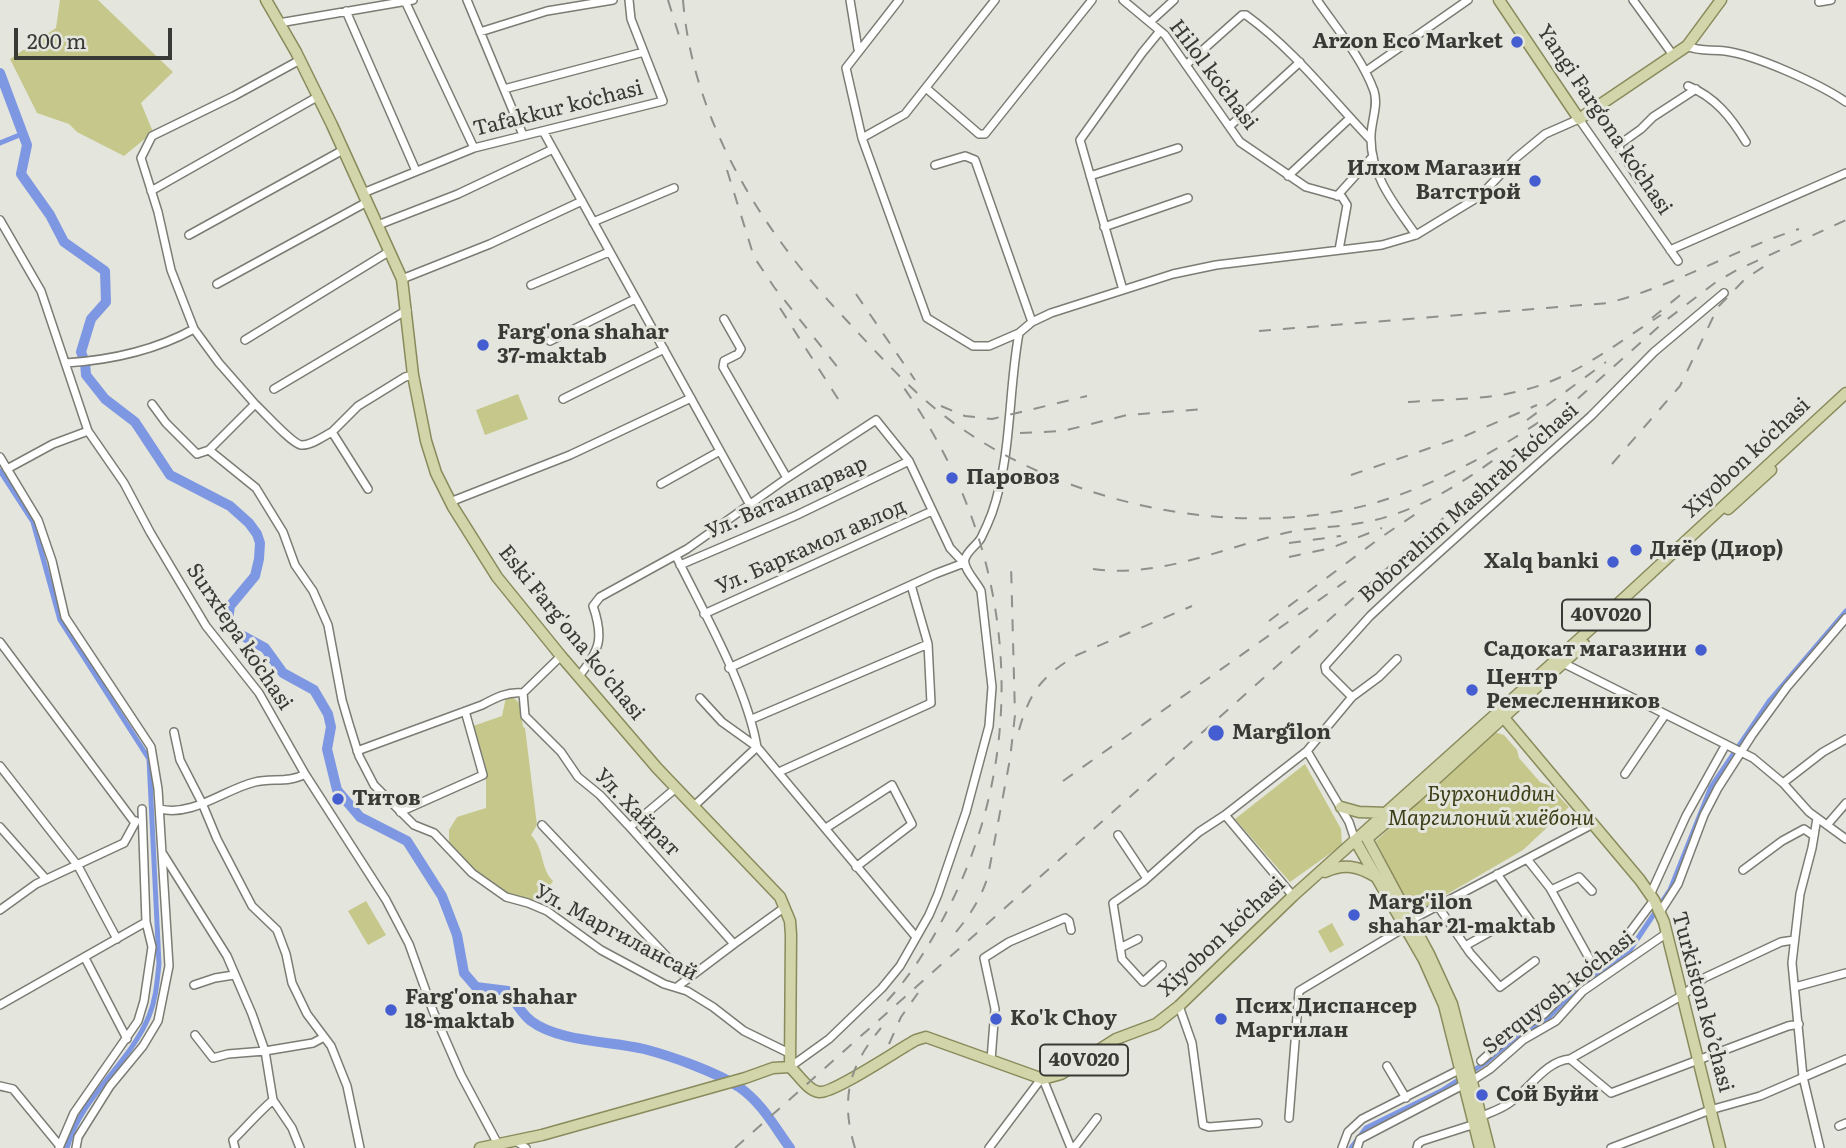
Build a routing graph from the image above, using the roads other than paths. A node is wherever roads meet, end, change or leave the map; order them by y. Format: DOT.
graph roads {
  1 [pos="266,0"];
  2 [pos="467,0"];
  3 [pos="613,0"];
  4 [pos="629,0"];
  5 [pos="850,0"];
  6 [pos="899,0"];
  7 [pos="995,0"];
  8 [pos="1091,0"];
  9 [pos="1123,0"];
  10 [pos="1174,0"];
  11 [pos="1317,0"];
  12 [pos="1468,0"];
  13 [pos="1499,0"];
  14 [pos="1633,0"];
  15 [pos="1721,0"];
  16 [pos="1831,0"];
  17 [pos="409,1"];
  18 [pos="1819,2"];
  19 [pos="346,11"];
  20 [pos="1150,22"];
  21 [pos="279,23"];
  22 [pos="1160,31"];
  23 [pos="480,32"];
  24 [pos="1687,46"];
  25 [pos="858,50"];
  26 [pos="644,52"];
  27 [pos="1673,55"];
  28 [pos="300,60"];
  29 [pos="1300,62"];
  30 [pos="1186,65"];
  31 [pos="1366,71"];
  32 [pos="1688,86"];
  33 [pos="926,88"];
  34 [pos="504,89"];
  35 [pos="1696,89"];
  36 [pos="317,97"];
  37 [pos="1846,102"];
  38 [pos="1350,118"];
  39 [pos="1578,119"];
  40 [pos="1230,127"];
  41 [pos="543,131"];
  42 [pos="523,135"];
  43 [pos="862,138"];
  44 [pos="1370,139"];
  45 [pos="1746,142"];
  46 [pos="474,148"];
  47 [pos="1178,148"];
  48 [pos="553,149"];
  49 [pos="343,150"];
  50 [pos="1373,156"];
  51 [pos="935,165"];
  52 [pos="416,171"];
  53 [pos="1846,173"];
  54 [pos="1090,176"];
  55 [pos="1288,176"];
  56 [pos="1639,180"];
  57 [pos="674,188"];
  58 [pos="151,191"];
  59 [pos="1337,196"];
  60 [pos="365,197"];
  61 [pos="1188,198"];
  62 [pos="582,201"];
  63 [pos="0,220"];
  64 [pos="593,222"];
  65 [pos="378,225"];
  66 [pos="1104,227"];
  67 [pos="189,235"];
  68 [pos="1416,235"];
  69 [pos="1339,250"];
  70 [pos="1670,250"];
  71 [pos="390,251"];
  72 [pos="609,251"];
  73 [pos="1678,261"];
  74 [pos="402,279"];
  75 [pos="216,284"];
  76 [pos="531,285"];
  77 [pos="1123,290"];
  78 [pos="1724,293"];
  79 [pos="635,299"];
  80 [pos="407,310"];
  81 [pos="724,319"];
  82 [pos="1032,322"];
  83 [pos="194,329"];
  84 [pos="1019,333"];
  85 [pos="245,340"];
  86 [pos="550,341"];
  87 [pos="664,349"];
  88 [pos="66,363"];
  89 [pos="413,375"];
  90 [pos="274,389"];
  91 [pos="1846,393"];
  92 [pos="691,398"];
  93 [pos="563,399"];
  94 [pos="1846,402"];
  95 [pos="152,404"];
  96 [pos="255,404"];
  97 [pos="88,431"];
  98 [pos="332,432"];
  99 [pos="1803,436"];
  100 [pos="209,450"];
  101 [pos="720,451"];
  102 [pos="0,457"];
  103 [pos="909,461"];
  104 [pos="7,469"];
  105 [pos="787,478"];
  106 [pos="661,484"];
  107 [pos="368,489"];
  108 [pos="450,502"];
  109 [pos="750,505"];
  110 [pos="932,511"];
  111 [pos="676,556"];
  112 [pos="964,563"];
  113 [pos="680,565"];
  114 [pos="911,585"];
  115 [pos="704,614"];
  116 [pos="1844,624"];
  117 [pos="0,642"];
  118 [pos="928,644"];
  119 [pos="561,656"];
  120 [pos="1397,659"];
  121 [pos="1563,663"];
  122 [pos="730,668"];
  123 [pos="579,676"];
  124 [pos="523,693"];
  125 [pos="1352,697"];
  126 [pos="700,698"];
  127 [pos="466,711"];
  128 [pos="1501,714"];
  129 [pos="1665,715"];
  130 [pos="752,719"];
  131 [pos="174,732"];
  132 [pos="1846,739"];
  133 [pos="1725,746"];
  134 [pos="757,747"];
  135 [pos="357,751"];
  136 [pos="1307,751"];
  137 [pos="1742,752"];
  138 [pos="0,766"];
  139 [pos="779,772"];
  140 [pos="304,774"];
  141 [pos="1625,774"];
  142 [pos="1783,783"];
  143 [pos="676,788"];
  144 [pos="202,803"];
  145 [pos="1846,803"];
  146 [pos="694,806"];
  147 [pos="1341,807"];
  148 [pos="160,809"];
  149 [pos="400,812"];
  150 [pos="1387,813"];
  151 [pos="1225,815"];
  152 [pos="1817,818"];
  153 [pos="135,823"];
  154 [pos="1593,824"];
  155 [pos="542,825"];
  156 [pos="1827,825"];
  157 [pos="1351,826"];
  158 [pos="0,827"];
  159 [pos="630,827"];
  160 [pos="825,828"];
  161 [pos="1118,835"];
  162 [pos="1365,836"];
  163 [pos="1814,836"];
  164 [pos="1846,839"];
  165 [pos="1356,843"];
  166 [pos="163,854"];
  167 [pos="1527,859"];
  168 [pos="78,866"];
  169 [pos="856,867"];
  170 [pos="1743,870"];
  171 [pos="1497,874"];
  172 [pos="1146,877"];
  173 [pos="1315,877"];
  174 [pos="1378,878"];
  175 [pos="46,879"];
  176 [pos="1551,890"];
  177 [pos="1592,891"];
  178 [pos="1293,896"];
  179 [pos="1652,897"];
  180 [pos="1437,905"];
  181 [pos="785,908"];
  182 [pos="0,910"];
  183 [pos="1405,919"];
  184 [pos="146,922"];
  185 [pos="1664,922"];
  186 [pos="1532,925"];
  187 [pos="1071,930"];
  188 [pos="1490,932"];
  189 [pos="916,937"];
  190 [pos="117,939"];
  191 [pos="1138,939"];
  192 [pos="1794,940"];
  193 [pos="734,944"];
  194 [pos="1465,946"];
  195 [pos="1120,948"];
  196 [pos="85,958"];
  197 [pos="1535,961"];
  198 [pos="1162,965"];
  199 [pos="1594,967"];
  200 [pos="1846,973"];
  201 [pos="233,975"];
  202 [pos="688,979"];
  203 [pos="194,985"];
  204 [pos="677,987"];
  205 [pos="1795,988"];
  206 [pos="1683,995"];
  207 [pos="0,1005"];
  208 [pos="1179,1006"];
  209 [pos="1799,1024"];
  210 [pos="195,1035"];
  211 [pos="324,1037"];
  212 [pos="127,1039"];
  213 [pos="265,1051"];
  214 [pos="789,1053"];
  215 [pos="1462,1056"];
  216 [pos="1570,1059"];
  217 [pos="1846,1059"];
  218 [pos="991,1060"];
  219 [pos="1698,1060"];
  220 [pos="1481,1061"];
  221 [pos="1387,1066"];
  222 [pos="790,1067"];
  223 [pos="1461,1069"];
  224 [pos="1803,1077"];
  225 [pos="1042,1079"];
  226 [pos="1469,1082"];
  227 [pos="0,1086"];
  228 [pos="1406,1098"];
  229 [pos="273,1100"];
  230 [pos="1710,1110"];
  231 [pos="1097,1118"];
  232 [pos="1289,1118"];
  233 [pos="1478,1120"];
  234 [pos="1258,1123"];
  235 [pos="516,1141"];
  236 [pos="500,1146"];
  237 [pos="59,1147"];
  238 [pos="76,1148"];
  239 [pos="235,1148"];
  240 [pos="300,1148"];
  241 [pos="360,1148"];
  242 [pos="480,1148"];
  243 [pos="526,1148"];
  244 [pos="989,1148"];
  245 [pos="1072,1148"];
  246 [pos="1342,1148"];
  247 [pos="1357,1148"];
  248 [pos="1417,1148"];
  249 [pos="1480,1148"];
  250 [pos="1489,1148"];
  251 [pos="1611,1148"];
  252 [pos="1720,1148"];
  253 [pos="1821,1148"];
  1 -- 21 [label="main road, Eski Farg'ona ko'chasi"];
  2 -- 23 [label="street"];
  3 -- 23 [label="street"];
  4 -- 26 [label="street, Tafakkur koʻchasi"];
  5 -- 25 [label="street"];
  6 -- 25 [label="street"];
  7 -- 33 [label="street"];
  8 -- 33 [label="street"];
  9 -- 20 [label="street, Hilol koʻchasi"];
  10 -- 20 [label="street"];
  11 -- 31 [label="street"];
  12 -- 31 [label="street"];
  13 -- 39 [label="main road, Yangi Fargʻona koʻchasi"];
  14 -- 27 [label="street"];
  15 -- 24 [label="main road"];
  16 -- 18 [label="street"];
  17 -- 19 [label="street"];
  17 -- 46 [label="street"];
  19 -- 21 [label="street"];
  19 -- 52 [label="street"];
  20 -- 22 [label="street, Hilol koʻchasi"];
  21 -- 28 [label="main road, Eski Farg'ona ko'chasi"];
  22 -- 30 [label="street, Hilol koʻchasi"];
  22 -- 54 [label="street"];
  23 -- 34 [label="street"];
  24 -- 27 [label="main road"];
  24 -- 37 [label="street"];
  25 -- 43 [label="street"];
  26 -- 34 [label="street"];
  26 -- 41 [label="street, Tafakkur koʻchasi"];
  27 -- 39 [label="main road"];
  28 -- 36 [label="main road, Eski Farg'ona ko'chasi"];
  28 -- 58 [label="street"];
  29 -- 30 [label="street"];
  29 -- 38 [label="street"];
  29 -- 40 [label="street"];
  30 -- 40 [label="street, Hilol koʻchasi"];
  31 -- 44 [label="street"];
  32 -- 35 [label="street"];
  33 -- 43 [label="street"];
  34 -- 42 [label="street"];
  35 -- 45 [label="street"];
  35 -- 56 [label="street"];
  36 -- 49 [label="main road, Eski Farg'ona ko'chasi"];
  36 -- 58 [label="street"];
  38 -- 44 [label="street"];
  38 -- 55 [label="street"];
  39 -- 68 [label="street"];
  39 -- 70 [label="street, Yangi Fargʻona koʻchasi"];
  40 -- 55 [label="street, Hilol koʻchasi"];
  41 -- 42 [label="street, Tafakkur koʻchasi"];
  41 -- 48 [label="street"];
  42 -- 46 [label="street, Tafakkur koʻchasi"];
  43 -- 84 [label="street"];
  44 -- 50 [label="street"];
  46 -- 52 [label="street, Tafakkur koʻchasi"];
  47 -- 54 [label="street"];
  48 -- 62 [label="street"];
  48 -- 65 [label="street"];
  49 -- 60 [label="main road, Eski Farg'ona ko'chasi"];
  49 -- 67 [label="street"];
  50 -- 59 [label="street"];
  50 -- 68 [label="street"];
  51 -- 82 [label="street"];
  52 -- 60 [label="street, Tafakkur koʻchasi"];
  53 -- 70 [label="street"];
  54 -- 66 [label="street"];
  55 -- 59 [label="street, Hilol koʻchasi"];
  57 -- 64 [label="street"];
  58 -- 83 [label="street"];
  59 -- 69 [label="street"];
  60 -- 65 [label="main road, Eski Farg'ona ko'chasi"];
  60 -- 75 [label="street, Tafakkur koʻchasi"];
  61 -- 66 [label="street"];
  62 -- 64 [label="street"];
  62 -- 74 [label="street"];
  63 -- 88 [label="street, Surxtepa koʻchasi"];
  64 -- 72 [label="street"];
  65 -- 71 [label="main road, Eski Farg'ona ko'chasi"];
  66 -- 77 [label="street"];
  68 -- 69 [label="street"];
  69 -- 77 [label="street"];
  70 -- 73 [label="street, Yangi Fargʻona koʻchasi"];
  71 -- 74 [label="main road, Eski Farg'ona ko'chasi"];
  71 -- 85 [label="street"];
  72 -- 76 [label="street"];
  72 -- 79 [label="street"];
  74 -- 80 [label="main road, Eski Farg'ona ko'chasi"];
  77 -- 82 [label="street"];
  78 -- 125 [label="street, Boborahim Mashrab koʻchasi"];
  79 -- 86 [label="street"];
  79 -- 87 [label="street"];
  80 -- 89 [label="main road, Eski Farg'ona ko'chasi"];
  80 -- 90 [label="street"];
  81 -- 105 [label="street"];
  82 -- 84 [label="street"];
  83 -- 88 [label="street"];
  83 -- 96 [label="street"];
  84 -- 112 [label="street"];
  87 -- 92 [label="street"];
  87 -- 93 [label="street"];
  88 -- 97 [label="street, Surxtepa koʻchasi"];
  89 -- 98 [label="street"];
  89 -- 108 [label="main road, Eski Farg'ona ko'chasi"];
  91 -- 99 [label="main road, Xiyobon koʻchasi / 40V020"];
  92 -- 101 [label="street"];
  92 -- 108 [label="street"];
  94 -- 99 [label="main road, Xiyobon koʻchasi / 40V020"];
  95 -- 100 [label="street, Ул. Маргилансай"];
  96 -- 98 [label="street"];
  96 -- 100 [label="street"];
  97 -- 104 [label="street"];
  97 -- 140 [label="street, Surxtepa koʻchasi"];
  98 -- 107 [label="street"];
  99 -- 121 [label="main road, Xiyobon koʻchasi / 40V020"];
  99 -- 128 [label="main road, Xiyobon koʻchasi / 40V020"];
  100 -- 135 [label="street, Ул. Маргилансай"];
  101 -- 106 [label="street"];
  101 -- 109 [label="street"];
  102 -- 104 [label="street"];
  103 -- 105 [label="street"];
  103 -- 110 [label="street"];
  103 -- 113 [label="street, Ул. Ватанпарвар"];
  104 -- 148 [label="street"];
  105 -- 109 [label="street"];
  108 -- 119 [label="main road, Eski Farg'ona ko'chasi"];
  109 -- 111 [label="street"];
  110 -- 112 [label="street"];
  110 -- 115 [label="street, Ул. Баркамол авлод"];
  111 -- 113 [label="street"];
  111 -- 123 [label="street"];
  112 -- 114 [label="street"];
  112 -- 189 [label="street"];
  113 -- 115 [label="street"];
  114 -- 118 [label="street"];
  114 -- 122 [label="street"];
  115 -- 122 [label="street"];
  116 -- 137 [label="street"];
  117 -- 153 [label="street"];
  118 -- 130 [label="street"];
  118 -- 139 [label="street"];
  119 -- 123 [label="main road, Eski Farg'ona ko'chasi"];
  119 -- 124 [label="street"];
  120 -- 125 [label="street"];
  121 -- 128 [label="main road, Xiyobon koʻchasi / 40V020"];
  121 -- 129 [label="street"];
  122 -- 130 [label="street"];
  123 -- 143 [label="main road, Eski Farg'ona ko'chasi"];
  124 -- 127 [label="street"];
  124 -- 159 [label="street, Ул. Хайрат"];
  125 -- 136 [label="street"];
  126 -- 134 [label="street"];
  127 -- 135 [label="street"];
  127 -- 149 [label="street"];
  128 -- 150 [label="main road, Xiyobon koʻchasi / 40V020"];
  128 -- 154 [label="main road, Turkiston ko’chasi"];
  128 -- 162 [label="main road, Xiyobon koʻchasi / 40V020"];
  129 -- 133 [label="street"];
  129 -- 141 [label="street"];
  130 -- 134 [label="street"];
  131 -- 144 [label="street"];
  132 -- 142 [label="street"];
  133 -- 137 [label="street"];
  133 -- 179 [label="street"];
  134 -- 139 [label="street"];
  134 -- 146 [label="street"];
  135 -- 149 [label="street, Ул. Маргилансай"];
  136 -- 147 [label="street"];
  136 -- 151 [label="street"];
  137 -- 142 [label="street"];
  137 -- 185 [label="street"];
  138 -- 168 [label="street"];
  139 -- 160 [label="street"];
  140 -- 144 [label="street"];
  140 -- 236 [label="street, Surxtepa koʻchasi"];
  142 -- 152 [label="street"];
  143 -- 146 [label="main road, Eski Farg'ona ko'chasi"];
  143 -- 159 [label="street"];
  144 -- 148 [label="street"];
  144 -- 211 [label="street"];
  145 -- 156 [label="street"];
  146 -- 181 [label="main road, Eski Farg'ona ko'chasi"];
  147 -- 150 [label="main road"];
  147 -- 157 [label="street"];
  148 -- 166 [label="street"];
  149 -- 204 [label="street, Ул. Маргилансай"];
  150 -- 162 [label="main road, Xiyobon koʻchasi / 40V020"];
  151 -- 172 [label="street"];
  151 -- 178 [label="street"];
  152 -- 156 [label="street"];
  152 -- 163 [label="street"];
  153 -- 168 [label="street"];
  153 -- 184 [label="street"];
  154 -- 167 [label="street"];
  154 -- 179 [label="main road, Turkiston ko’chasi"];
  155 -- 202 [label="street"];
  156 -- 164 [label="street"];
  157 -- 162 [label="street"];
  157 -- 165 [label="street"];
  158 -- 175 [label="street"];
  159 -- 193 [label="street, Ул. Хайрат"];
  160 -- 169 [label="street"];
  160 -- 169 [label="street"];
  161 -- 172 [label="street"];
  162 -- 165 [label="main road, 40V020"];
  162 -- 183 [label="main road"];
  163 -- 170 [label="street"];
  163 -- 192 [label="street"];
  165 -- 173 [label="main road, Xiyobon koʻchasi / 40V020"];
  165 -- 174 [label="main road"];
  166 -- 201 [label="street"];
  166 -- 238 [label="street"];
  167 -- 171 [label="street"];
  167 -- 176 [label="street"];
  168 -- 175 [label="street"];
  168 -- 190 [label="street"];
  169 -- 189 [label="street"];
  171 -- 180 [label="street"];
  171 -- 186 [label="street"];
  172 -- 195 [label="street"];
  173 -- 174 [label="main road"];
  173 -- 178 [label="main road, Xiyobon koʻchasi / 40V020"];
  174 -- 183 [label="main road"];
  175 -- 182 [label="street"];
  176 -- 177 [label="street"];
  176 -- 199 [label="street"];
  178 -- 208 [label="main road, Xiyobon koʻchasi / 40V020"];
  179 -- 185 [label="main road, Turkiston ko’chasi"];
  179 -- 199 [label="street"];
  180 -- 183 [label="street"];
  180 -- 194 [label="street"];
  181 -- 193 [label="street"];
  181 -- 214 [label="main road, Eski Farg'ona ko'chasi"];
  183 -- 215 [label="main road"];
  183 -- 232 [label="street"];
  184 -- 190 [label="street"];
  184 -- 212 [label="street"];
  185 -- 206 [label="main road, Turkiston ko’chasi"];
  185 -- 226 [label="street, Serquyosh koʻchasi"];
  187 -- 218 [label="street"];
  188 -- 194 [label="street"];
  189 -- 222 [label="street"];
  190 -- 196 [label="street"];
  191 -- 195 [label="street"];
  192 -- 205 [label="street"];
  192 -- 206 [label="street"];
  193 -- 202 [label="street"];
  194 -- 197 [label="street"];
  195 -- 198 [label="street"];
  196 -- 207 [label="street"];
  196 -- 212 [label="street"];
  199 -- 220 [label="street"];
  200 -- 205 [label="street"];
  201 -- 203 [label="street"];
  201 -- 213 [label="street"];
  202 -- 204 [label="street"];
  204 -- 214 [label="street, Ул. Маргилансай"];
  205 -- 209 [label="street"];
  206 -- 216 [label="street"];
  206 -- 219 [label="main road, Turkiston ko’chasi"];
  208 -- 225 [label="main road, Xiyobon koʻchasi / 40V020"];
  208 -- 234 [label="street"];
  209 -- 219 [label="street"];
  209 -- 224 [label="street"];
  210 -- 213 [label="street"];
  211 -- 213 [label="street"];
  211 -- 241 [label="street"];
  212 -- 237 [label="street"];
  213 -- 229 [label="street"];
  214 -- 222 [label="main road, Eski Farg'ona ko'chasi"];
  215 -- 223 [label="main road"];
  215 -- 226 [label="main road"];
  216 -- 219 [label="street"];
  216 -- 233 [label="street"];
  217 -- 224 [label="street"];
  218 -- 222 [label="main road, 40V020"];
  218 -- 225 [label="main road, 40V020"];
  219 -- 230 [label="main road, Turkiston ko’chasi"];
  221 -- 228 [label="street"];
  222 -- 235 [label="main road"];
  223 -- 226 [label="main road"];
  223 -- 228 [label="street, Serquyosh koʻchasi"];
  224 -- 230 [label="street"];
  224 -- 253 [label="street"];
  225 -- 244 [label="street"];
  225 -- 245 [label="street"];
  226 -- 233 [label="main road"];
  226 -- 247 [label="street, Serquyosh koʻchasi"];
  227 -- 237 [label="street"];
  228 -- 246 [label="street, Serquyosh koʻchasi"];
  229 -- 239 [label="street"];
  229 -- 240 [label="street"];
  230 -- 251 [label="street"];
  230 -- 252 [label="main road, Turkiston ko’chasi"];
  231 -- 245 [label="street"];
  233 -- 248 [label="street"];
  233 -- 249 [label="main road"];
  233 -- 250 [label="main road"];
  235 -- 236 [label="main road"];
  235 -- 243 [label="street"];
  236 -- 242 [label="main road"];
}
